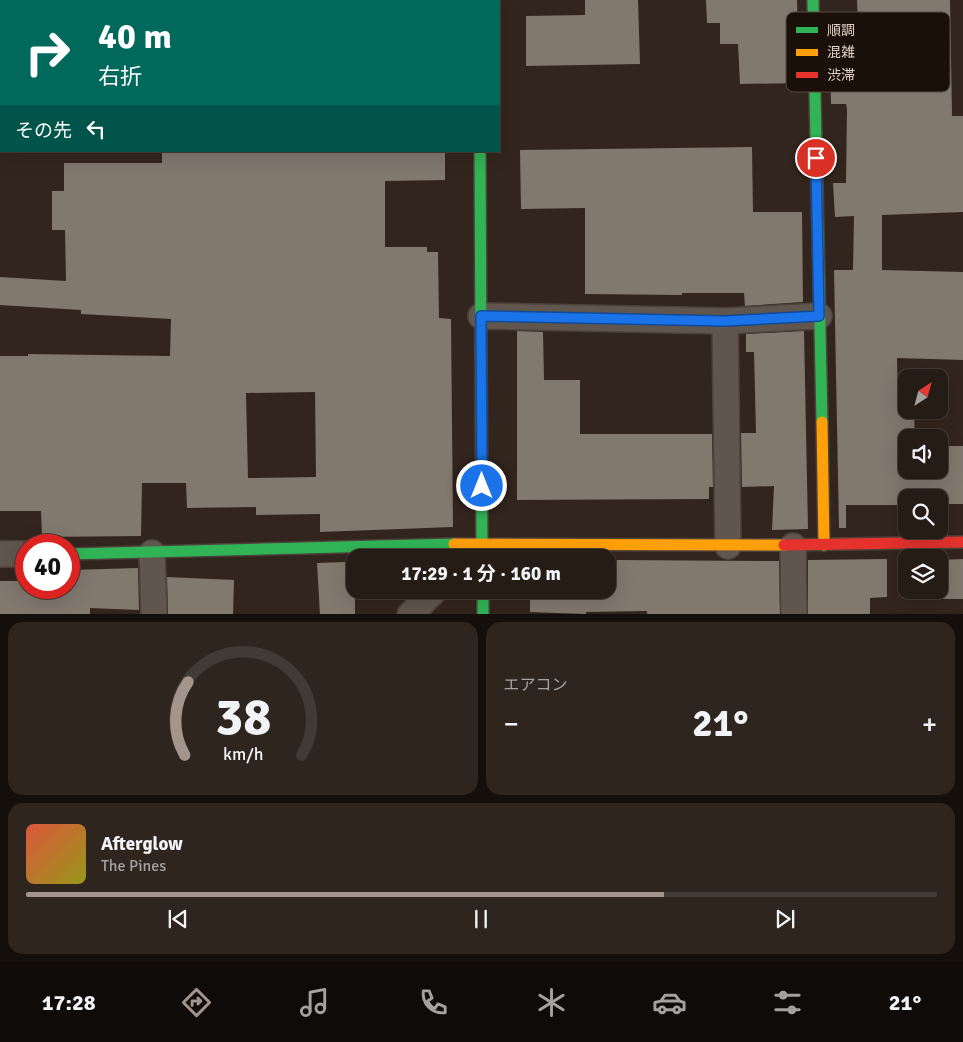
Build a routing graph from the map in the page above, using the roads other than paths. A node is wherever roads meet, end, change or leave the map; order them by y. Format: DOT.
graph roads {
  1 [pos="815,92"];
  2 [pos="480,152"];
  3 [pos="481,316"];
  4 [pos="819,316"];
  5 [pos="725,321"];
  6 [pos="963,542"];
  7 [pos="824,545"];
  8 [pos="728,546"];
  9 [pos="794,546"];
  10 [pos="477,549"];
  11 [pos="616,549"];
  12 [pos="152,553"];
  13 [pos="346,553"];
  14 [pos="0,554"];
  15 [pos="15,554"];
  16 [pos="80,554"];
  17 [pos="426,599"];
  18 [pos="483,599"];
  19 [pos="154,614"];
  20 [pos="410,614"];
  21 [pos="483,614"];
  22 [pos="794,614"];
  1 -- 4 [label="street"];
  2 -- 3 [label="street"];
  3 -- 5 [label="street"];
  3 -- 10 [label="street"];
  4 -- 5 [label="street"];
  4 -- 7 [label="street"];
  5 -- 8 [label="street"];
  6 -- 7 [label="street"];
  7 -- 9 [label="street"];
  8 -- 9 [label="street"];
  8 -- 11 [label="street"];
  9 -- 22 [label="street"];
  12 -- 13 [label="street"];
  12 -- 16 [label="street"];
  12 -- 19 [label="street"];
  14 -- 15 [label="street"];
  17 -- 20 [label="street"];
  18 -- 21 [label="street"];
}
